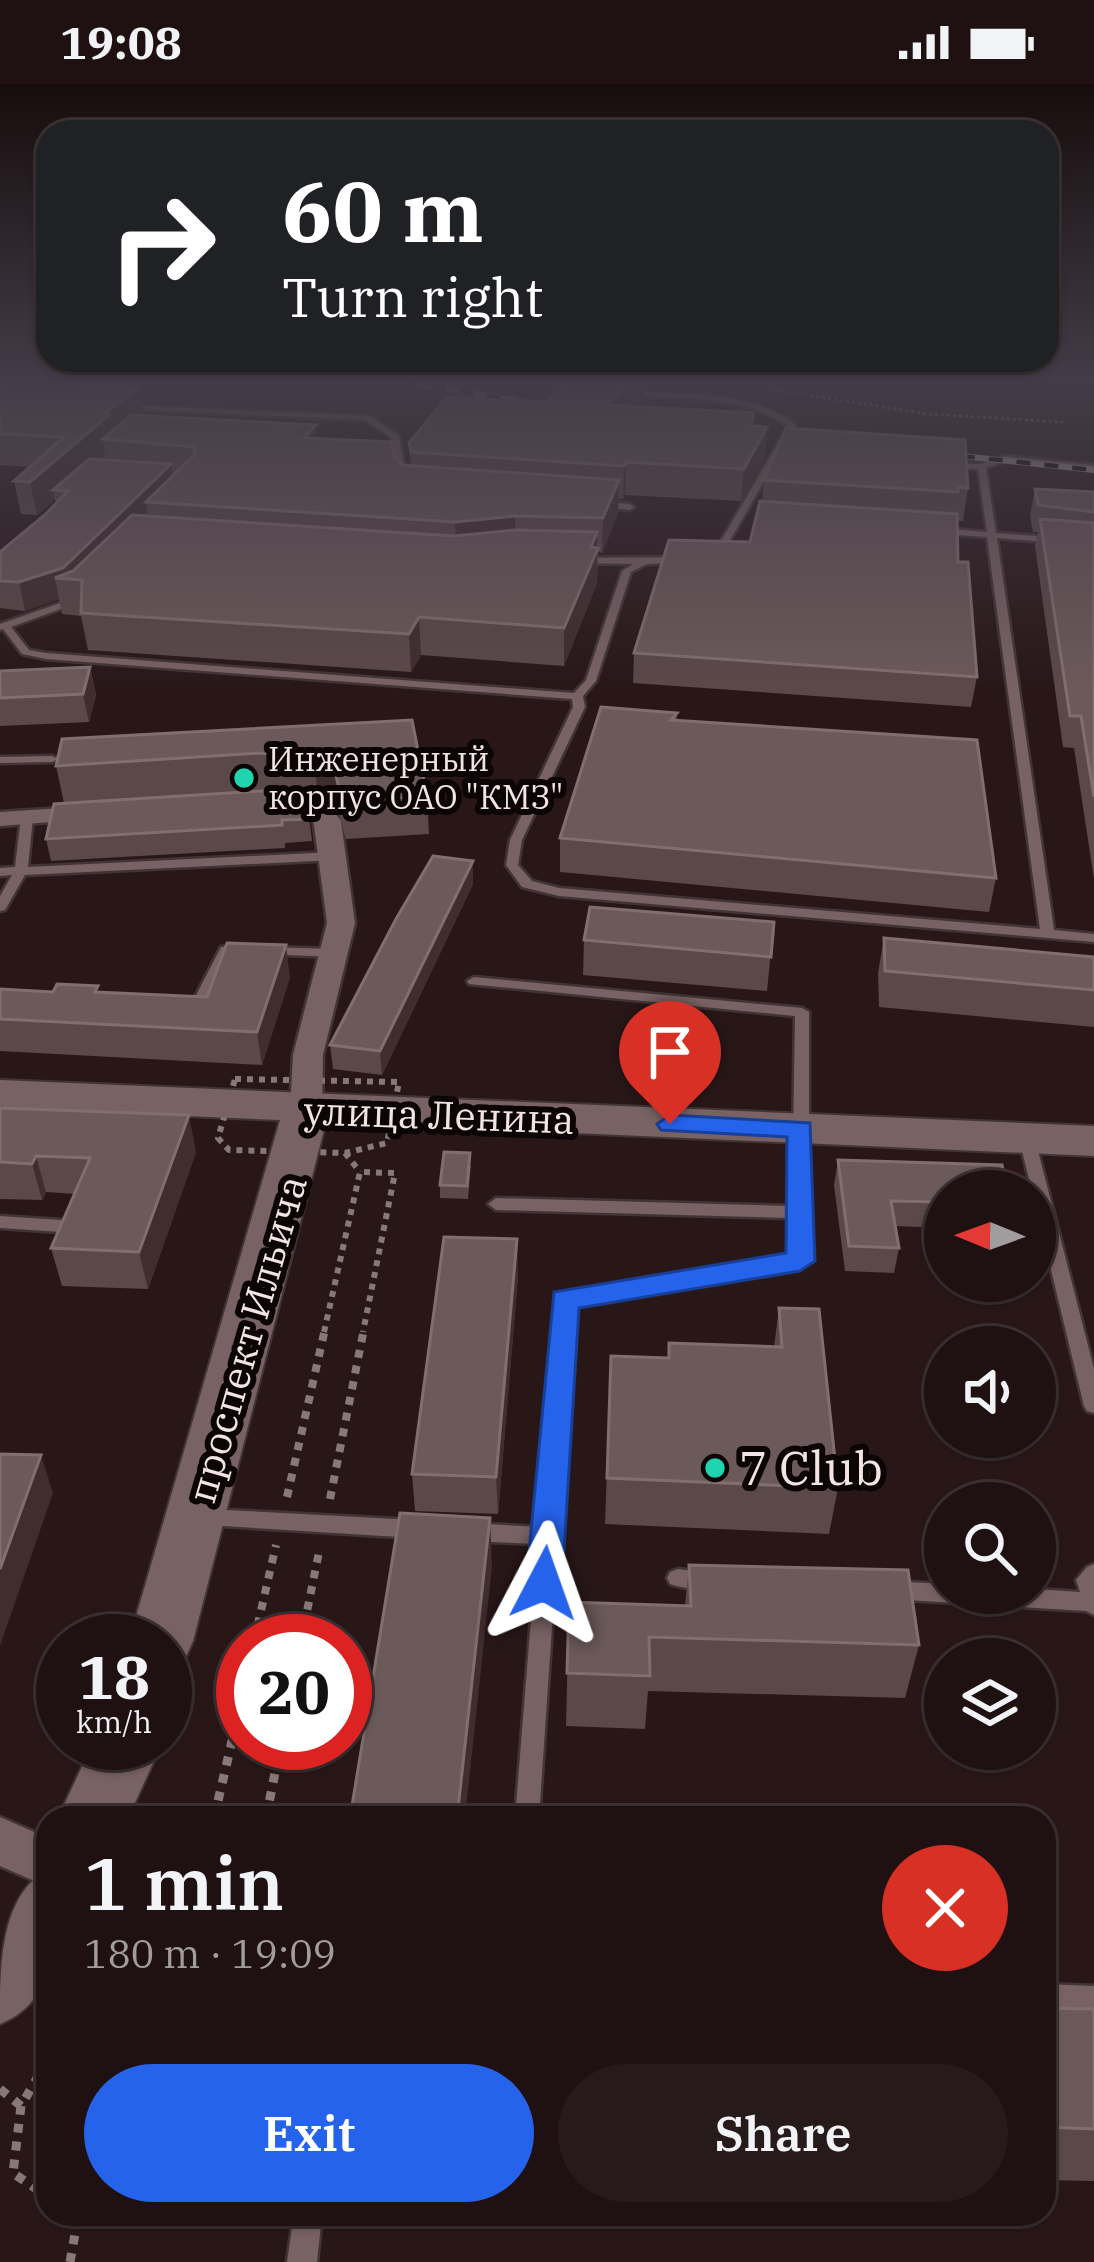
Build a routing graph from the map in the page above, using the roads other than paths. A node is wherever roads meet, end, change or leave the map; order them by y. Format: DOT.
graph roads {
  1 [pos="404,484"];
  2 [pos="759,484"];
  3 [pos="984,484"];
  4 [pos="405,490"];
  5 [pos="585,504"];
  6 [pos="630,507"];
  7 [pos="741,519"];
  8 [pos="764,520"];
  9 [pos="923,530"];
  10 [pos="992,535"];
  11 [pos="1094,543"];
  12 [pos="558,559"];
  13 [pos="645,561"];
  14 [pos="90,587"];
  15 [pos="4,628"];
  16 [pos="577,697"];
  17 [pos="52,759"];
  18 [pos="0,760"];
  19 [pos="374,796"];
  20 [pos="240,804"];
  21 [pos="122,811"];
  22 [pos="319,814"];
  23 [pos="27,817"];
  24 [pos="0,819"];
  25 [pos="334,856"];
  26 [pos="20,871"];
  27 [pos="0,872"];
  28 [pos="0,907"];
  29 [pos="1048,934"];
  30 [pos="1094,938"];
  31 [pos="337,952"];
  32 [pos="474,981"];
  33 [pos="174,1008"];
  34 [pos="0,1094"];
  35 [pos="306,1110"];
  36 [pos="800,1129"];
  37 [pos="1027,1138"];
  38 [pos="1094,1141"];
  39 [pos="496,1204"];
  40 [pos="800,1212"];
  41 [pos="0,1222"];
  42 [pos="62,1226"];
  43 [pos="1094,1406"];
  44 [pos="197,1516"];
  45 [pos="547,1536"];
  46 [pos="1094,1573"];
  47 [pos="678,1578"];
  48 [pos="724,1581"];
  49 [pos="862,1588"];
  50 [pos="1094,1604"];
  51 [pos="168,1614"];
  52 [pos="115,1770"];
  53 [pos="99,1806"];
  54 [pos="528,1806"];
  55 [pos="0,1840"];
  56 [pos="36,1856"];
  57 [pos="36,1926"];
  58 [pos="0,1986"];
  59 [pos="1056,1998"];
  60 [pos="1094,2000"];
  61 [pos="306,2226"];
  62 [pos="302,2262"];
  1 -- 4 [label="lane"];
  2 -- 7 [label="lane"];
  3 -- 10 [label="lane"];
  5 -- 6 [label="lane"];
  7 -- 8 [label="lane"];
  7 -- 13 [label="lane"];
  9 -- 10 [label="lane"];
  10 -- 11 [label="lane"];
  10 -- 29 [label="lane"];
  12 -- 13 [label="lane"];
  13 -- 16 [label="lane"];
  14 -- 15 [label="lane"];
  15 -- 16 [label="lane"];
  16 -- 29 [label="lane"];
  17 -- 18 [label="lane"];
  19 -- 22 [label="lane"];
  20 -- 22 [label="street"];
  21 -- 23 [label="street"];
  22 -- 25 [label="street, проспект Ильича"];
  23 -- 24 [label="street"];
  23 -- 26 [label="lane"];
  25 -- 26 [label="lane"];
  25 -- 31 [label="street, проспект Ильича"];
  26 -- 27 [label="lane"];
  26 -- 28 [label="lane"];
  29 -- 30 [label="lane"];
  31 -- 33 [label="lane"];
  31 -- 35 [label="street, проспект Ильича"];
  32 -- 36 [label="lane"];
  34 -- 35 [label="street, улица Ленина"];
  35 -- 36 [label="street, улица Ленина"];
  35 -- 44 [label="street, проспект Ильича"];
  36 -- 37 [label="street, улица Ленина"];
  36 -- 40 [label="lane"];
  37 -- 38 [label="street, улица Ленина"];
  37 -- 43 [label="lane"];
  39 -- 40 [label="lane"];
  40 -- 45 [label="lane"];
  41 -- 42 [label="lane"];
  44 -- 45 [label="lane"];
  44 -- 51 [label="street, проспект Ильича"];
  45 -- 54 [label="lane"];
  46 -- 50 [label="lane"];
  47 -- 48 [label="lane"];
  49 -- 50 [label="lane"];
  52 -- 53 [label="street"];
  55 -- 56 [label="street"];
  57 -- 58 [label="street"];
  59 -- 60 [label="lane"];
  61 -- 62 [label="lane"];
}
